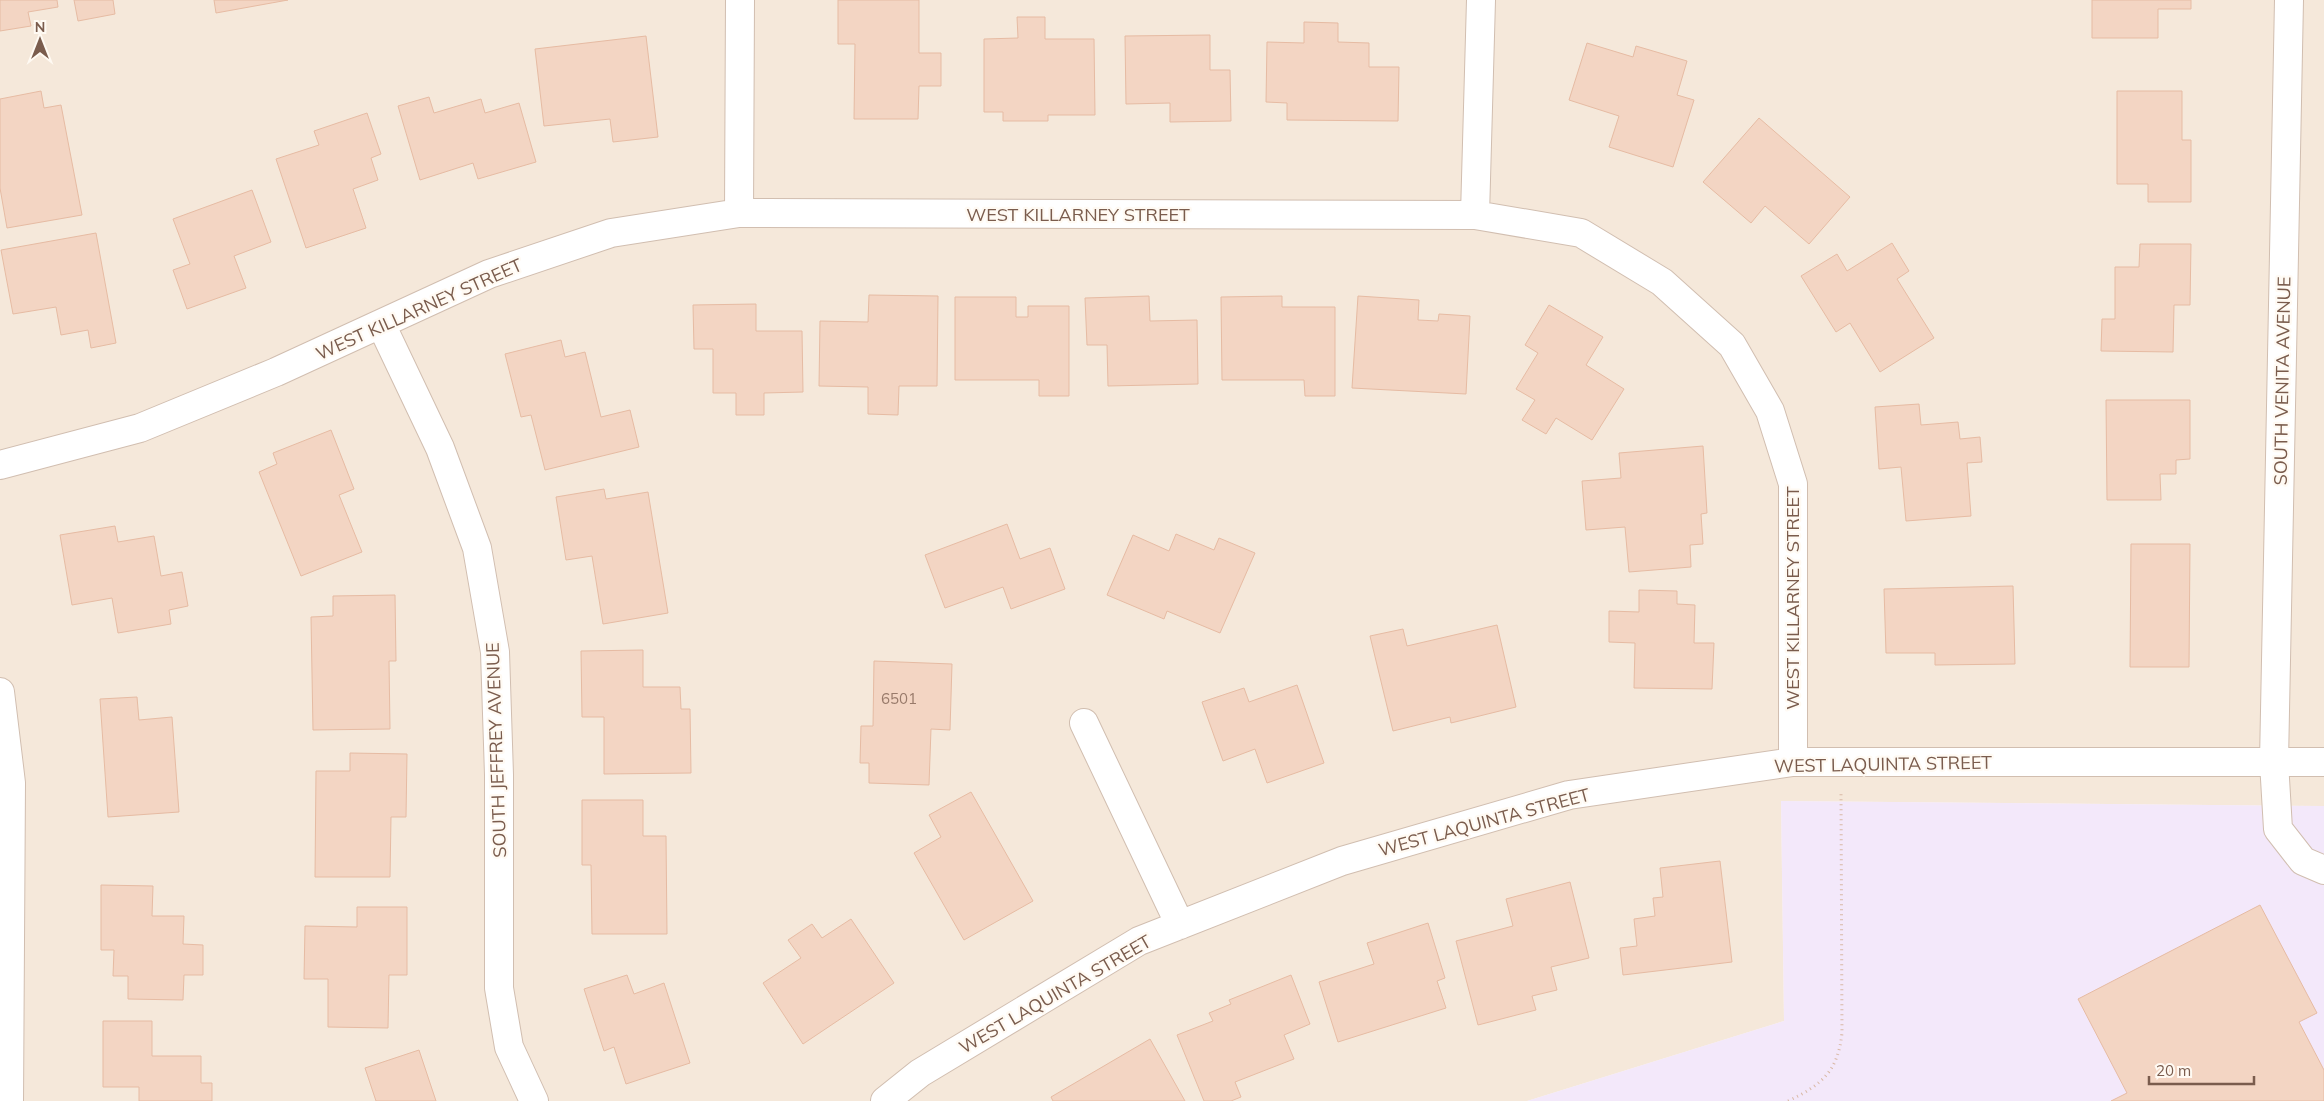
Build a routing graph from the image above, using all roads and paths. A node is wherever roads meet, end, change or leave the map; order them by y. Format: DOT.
graph roads {
  1 [pos="740,0"];
  2 [pos="1481,0"];
  3 [pos="2289,0"];
  4 [pos="739,213"];
  5 [pos="1475,215"];
  6 [pos="381,324"];
  7 [pos="0,465"];
  8 [pos="0,692"];
  9 [pos="1084,723"];
  10 [pos="1793,762"];
  11 [pos="1841,762"];
  12 [pos="2274,762"];
  13 [pos="2324,762"];
  14 [pos="2324,870"];
  15 [pos="1180,925"];
  16 [pos="10,1101"];
  17 [pos="534,1101"];
  18 [pos="885,1101"];
  19 [pos="1788,1101"];
  1 -- 4 [label="street"];
  2 -- 5 [label="street"];
  3 -- 12 [label="street, SOUTH VENITA AVENUE"];
  4 -- 5 [label="street, WEST KILLARNEY STREET"];
  4 -- 6 [label="street, WEST KILLARNEY STREET"];
  5 -- 10 [label="street, WEST KILLARNEY STREET"];
  6 -- 7 [label="street, WEST KILLARNEY STREET"];
  6 -- 17 [label="street, SOUTH JEFFREY AVENUE"];
  8 -- 16 [label="street"];
  9 -- 15 [label="street"];
  10 -- 11 [label="street, WEST LAQUINTA STREET"];
  10 -- 15 [label="street, WEST LAQUINTA STREET"];
  11 -- 12 [label="street, WEST LAQUINTA STREET"];
  11 -- 19 [label="path"];
  12 -- 13 [label="street, WEST LAQUINTA STREET"];
  12 -- 14 [label="street, SOUTH VENITA AVENUE"];
  15 -- 18 [label="street, WEST LAQUINTA STREET"];
}
